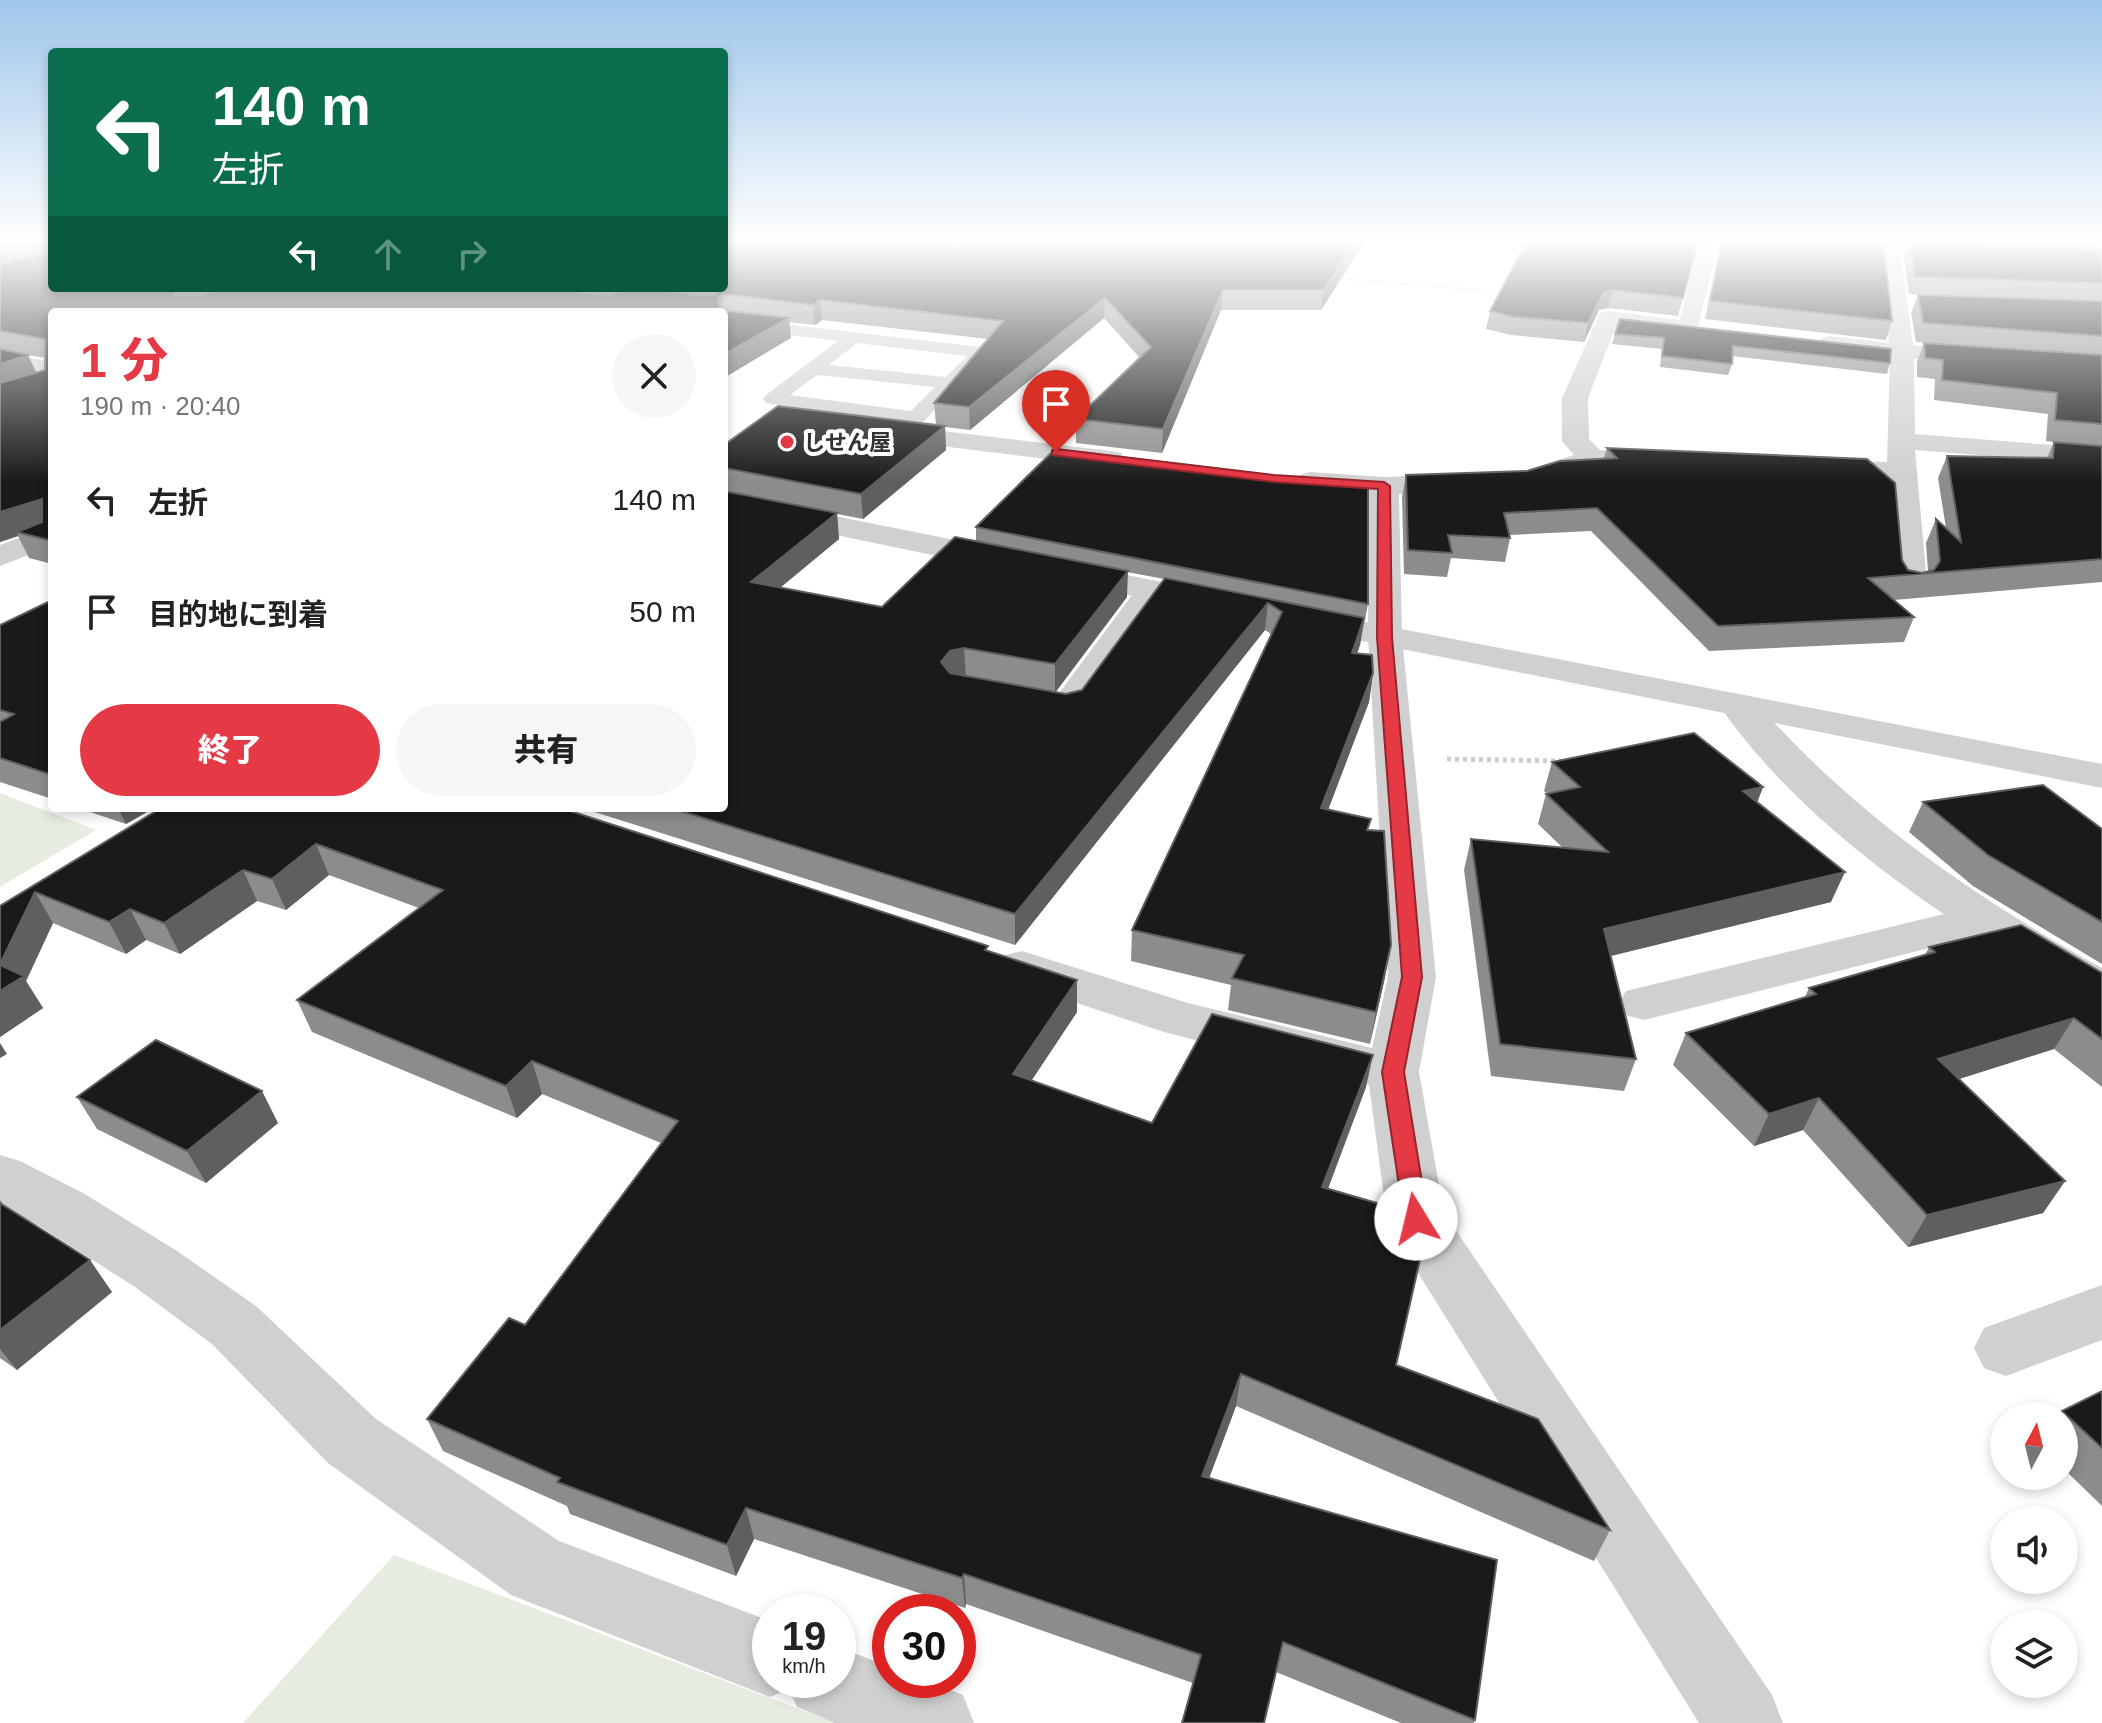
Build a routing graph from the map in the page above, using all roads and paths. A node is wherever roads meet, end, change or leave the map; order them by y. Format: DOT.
graph roads {
  1 [pos="1607,321"];
  2 [pos="1639,321"];
  3 [pos="1690,321"];
  4 [pos="1903,321"];
  5 [pos="728,322"];
  6 [pos="1689,327"];
  7 [pos="1720,331"];
  8 [pos="854,337"];
  9 [pos="1811,341"];
  10 [pos="1902,351"];
  11 [pos="1948,355"];
  12 [pos="0,359"];
  13 [pos="816,369"];
  14 [pos="40,371"];
  15 [pos="949,383"];
  16 [pos="762,426"];
  17 [pos="1902,441"];
  18 [pos="2102,457"];
  19 [pos="1592,458"];
  20 [pos="1134,461"];
  21 [pos="1691,463"];
  22 [pos="1799,468"];
  23 [pos="1901,471"];
  24 [pos="1290,479"];
  25 [pos="1384,486"];
  26 [pos="728,504"];
  27 [pos="48,537"];
  28 [pos="0,556"];
  29 [pos="1911,584"];
  30 [pos="1153,590"];
  31 [pos="1385,637"];
  32 [pos="994,695"];
  33 [pos="1738,705"];
  34 [pos="1394,758"];
  35 [pos="1574,761"];
  36 [pos="2102,776"];
  37 [pos="1984,919"];
  38 [pos="969,950"];
  39 [pos="2102,990"];
  40 [pos="1644,1003"];
  41 [pos="1393,1072"];
  42 [pos="0,1177"];
  43 [pos="2102,1312"];
  44 [pos="2006,1348"];
  45 [pos="752,1652"];
  46 [pos="856,1692"];
  47 [pos="935,1723"];
  48 [pos="1744,1723"];
  1 -- 19 [label="street"];
  2 -- 6 [label="street"];
  3 -- 6 [label="street"];
  4 -- 10 [label="street"];
  5 -- 8 [label="lane"];
  6 -- 7 [label="street"];
  8 -- 13 [label="lane"];
  8 -- 15 [label="lane"];
  9 -- 10 [label="street"];
  10 -- 11 [label="street"];
  10 -- 17 [label="street"];
  12 -- 14 [label="street"];
  13 -- 15 [label="lane"];
  13 -- 15 [label="lane"];
  16 -- 20 [label="street"];
  17 -- 18 [label="street"];
  17 -- 23 [label="street"];
  19 -- 21 [label="street"];
  19 -- 25 [label="street"];
  22 -- 23 [label="street"];
  23 -- 29 [label="street"];
  24 -- 25 [label="street"];
  25 -- 31 [label="street"];
  26 -- 30 [label="street"];
  27 -- 28 [label="street"];
  30 -- 31 [label="street"];
  30 -- 32 [label="street"];
  31 -- 33 [label="street"];
  31 -- 34 [label="street"];
  33 -- 36 [label="street"];
  33 -- 37 [label="street"];
  34 -- 35 [label="path"];
  34 -- 41 [label="street"];
  37 -- 39 [label="street"];
  37 -- 40 [label="street"];
  38 -- 41 [label="street"];
  41 -- 48 [label="street"];
  42 -- 45 [label="street"];
  43 -- 44 [label="street"];
  46 -- 47 [label="street"];
}
